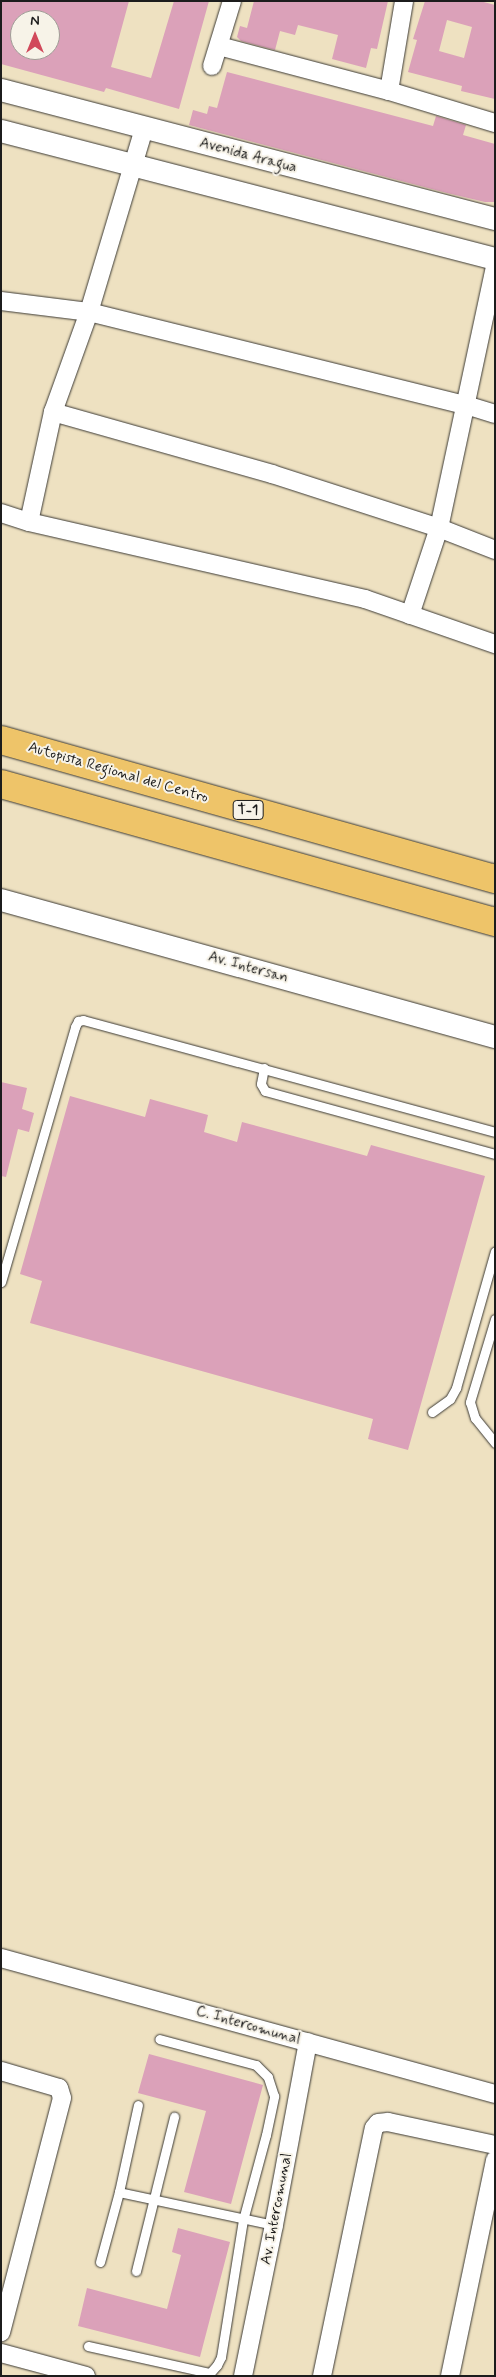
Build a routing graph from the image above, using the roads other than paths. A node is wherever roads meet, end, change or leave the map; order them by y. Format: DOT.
graph roads {
  1 [pos="232,1"];
  2 [pos="404,1"];
  3 [pos="218,46"];
  4 [pos="212,66"];
  5 [pos="1,90"];
  6 [pos="389,91"];
  7 [pos="495,123"];
  8 [pos="144,129"];
  9 [pos="1,131"];
  10 [pos="131,167"];
  11 [pos="495,220"];
  12 [pos="495,259"];
  13 [pos="495,266"];
  14 [pos="1,301"];
  15 [pos="89,312"];
  16 [pos="466,405"];
  17 [pos="53,412"];
  18 [pos="495,414"];
  19 [pos="1,513"];
  20 [pos="29,522"];
  21 [pos="440,528"];
  22 [pos="495,550"];
  23 [pos="410,615"];
  24 [pos="495,644"];
  25 [pos="1,740"];
  26 [pos="1,784"];
  27 [pos="495,879"];
  28 [pos="1,900"];
  29 [pos="495,922"];
  30 [pos="495,1037"];
  31 [pos="264,1068"];
  32 [pos="495,1132"];
  33 [pos="495,1154"];
  34 [pos="495,1251"];
  35 [pos="1,1282"];
  36 [pos="495,1319"];
  37 [pos="432,1412"];
  38 [pos="495,1443"];
  39 [pos="1,1958"];
  40 [pos="159,2039"];
  41 [pos="308,2042"];
  42 [pos="1,2071"];
  43 [pos="495,2094"];
  44 [pos="138,2105"];
  45 [pos="174,2118"];
  46 [pos="495,2145"];
  47 [pos="495,2160"];
  48 [pos="119,2192"];
  49 [pos="154,2200"];
  50 [pos="243,2220"];
  51 [pos="274,2225"];
  52 [pos="100,2262"];
  53 [pos="136,2271"];
  54 [pos="1,2332"];
  55 [pos="88,2346"];
  56 [pos="1,2353"];
  57 [pos="86,2376"];
  58 [pos="243,2376"];
  59 [pos="322,2376"];
  60 [pos="450,2376"];
  1 -- 3 [label="street"];
  2 -- 6 [label="street"];
  3 -- 4 [label="street"];
  3 -- 6 [label="street"];
  5 -- 8 [label="street, Avenida Aragua"];
  6 -- 7 [label="street"];
  8 -- 10 [label="street"];
  8 -- 11 [label="street, Avenida Aragua"];
  9 -- 10 [label="street"];
  10 -- 12 [label="street"];
  10 -- 15 [label="street"];
  13 -- 16 [label="street"];
  14 -- 15 [label="street"];
  15 -- 16 [label="street"];
  15 -- 17 [label="street"];
  16 -- 18 [label="street"];
  16 -- 21 [label="street"];
  17 -- 20 [label="street"];
  17 -- 21 [label="street"];
  19 -- 20 [label="street"];
  20 -- 23 [label="street"];
  21 -- 22 [label="street"];
  21 -- 23 [label="street"];
  23 -- 24 [label="street"];
  25 -- 27 [label="highway, Autopista Regional del Centro / T-1"];
  26 -- 29 [label="highway"];
  28 -- 30 [label="street, Av. Intersan"];
  31 -- 32 [label="lane"];
  31 -- 33 [label="lane"];
  31 -- 35 [label="lane"];
  34 -- 37 [label="lane"];
  36 -- 38 [label="lane"];
  39 -- 41 [label="street, C. Intercomunal"];
  40 -- 50 [label="lane"];
  41 -- 43 [label="street, C. Intercomunal"];
  41 -- 51 [label="street, Av. Intercomunal"];
  42 -- 54 [label="street"];
  44 -- 48 [label="lane"];
  45 -- 49 [label="lane"];
  46 -- 59 [label="street"];
  47 -- 60 [label="street"];
  48 -- 49 [label="lane"];
  48 -- 52 [label="lane"];
  49 -- 50 [label="lane"];
  49 -- 53 [label="lane"];
  50 -- 51 [label="lane"];
  50 -- 55 [label="lane"];
  51 -- 58 [label="street, Av. Intercomunal"];
  56 -- 57 [label="street"];
}
